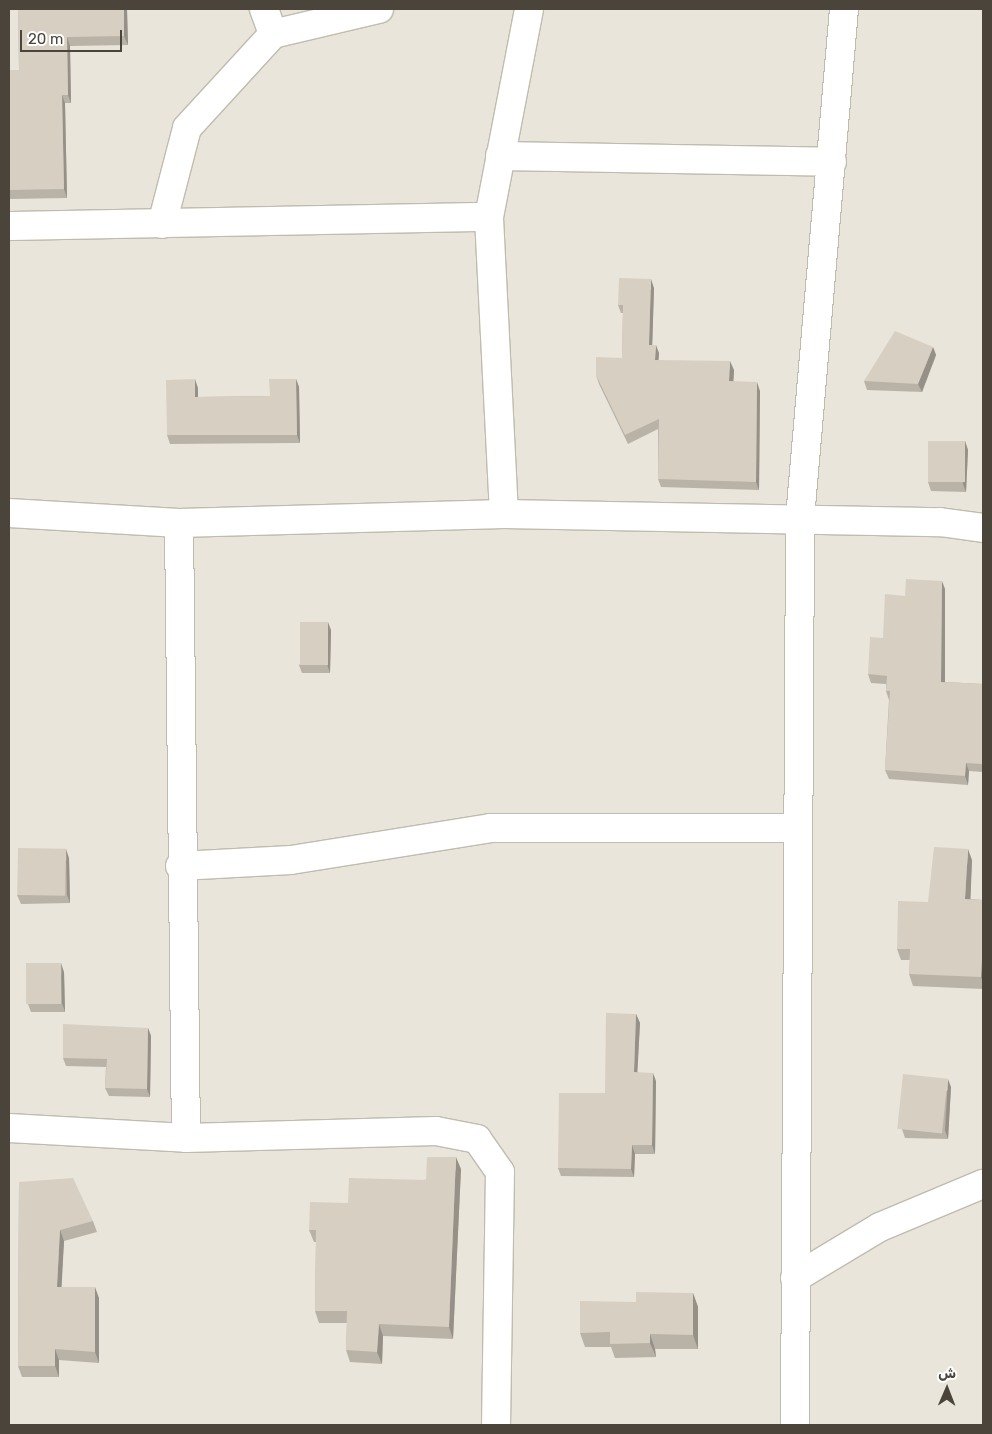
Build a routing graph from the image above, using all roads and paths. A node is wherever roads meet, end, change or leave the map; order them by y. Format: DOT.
graph roads {
  1 [pos="264,9"];
  2 [pos="379,9"];
  3 [pos="529,9"];
  4 [pos="844,9"];
  5 [pos="274,34"];
  6 [pos="500,156"];
  7 [pos="832,162"];
  8 [pos="489,217"];
  9 [pos="162,224"];
  10 [pos="9,226"];
  11 [pos="9,513"];
  12 [pos="504,514"];
  13 [pos="800,518"];
  14 [pos="179,524"];
  15 [pos="983,528"];
  16 [pos="795,828"];
  17 [pos="180,866"];
  18 [pos="9,1128"];
  19 [pos="186,1138"];
  20 [pos="983,1184"];
  21 [pos="795,1278"];
  22 [pos="496,1425"];
  23 [pos="795,1425"];
  1 -- 5 [label="street"];
  2 -- 5 [label="street"];
  3 -- 6 [label="street"];
  4 -- 7 [label="street"];
  5 -- 9 [label="street"];
  6 -- 7 [label="street"];
  6 -- 8 [label="street"];
  7 -- 13 [label="street"];
  8 -- 9 [label="street"];
  8 -- 12 [label="street"];
  9 -- 10 [label="street"];
  11 -- 14 [label="street"];
  12 -- 13 [label="street"];
  12 -- 14 [label="street"];
  13 -- 15 [label="street"];
  13 -- 16 [label="street"];
  14 -- 17 [label="street"];
  16 -- 17 [label="street"];
  16 -- 21 [label="street"];
  17 -- 19 [label="street"];
  18 -- 19 [label="street"];
  19 -- 22 [label="street"];
  20 -- 21 [label="street"];
  21 -- 23 [label="street"];
}
